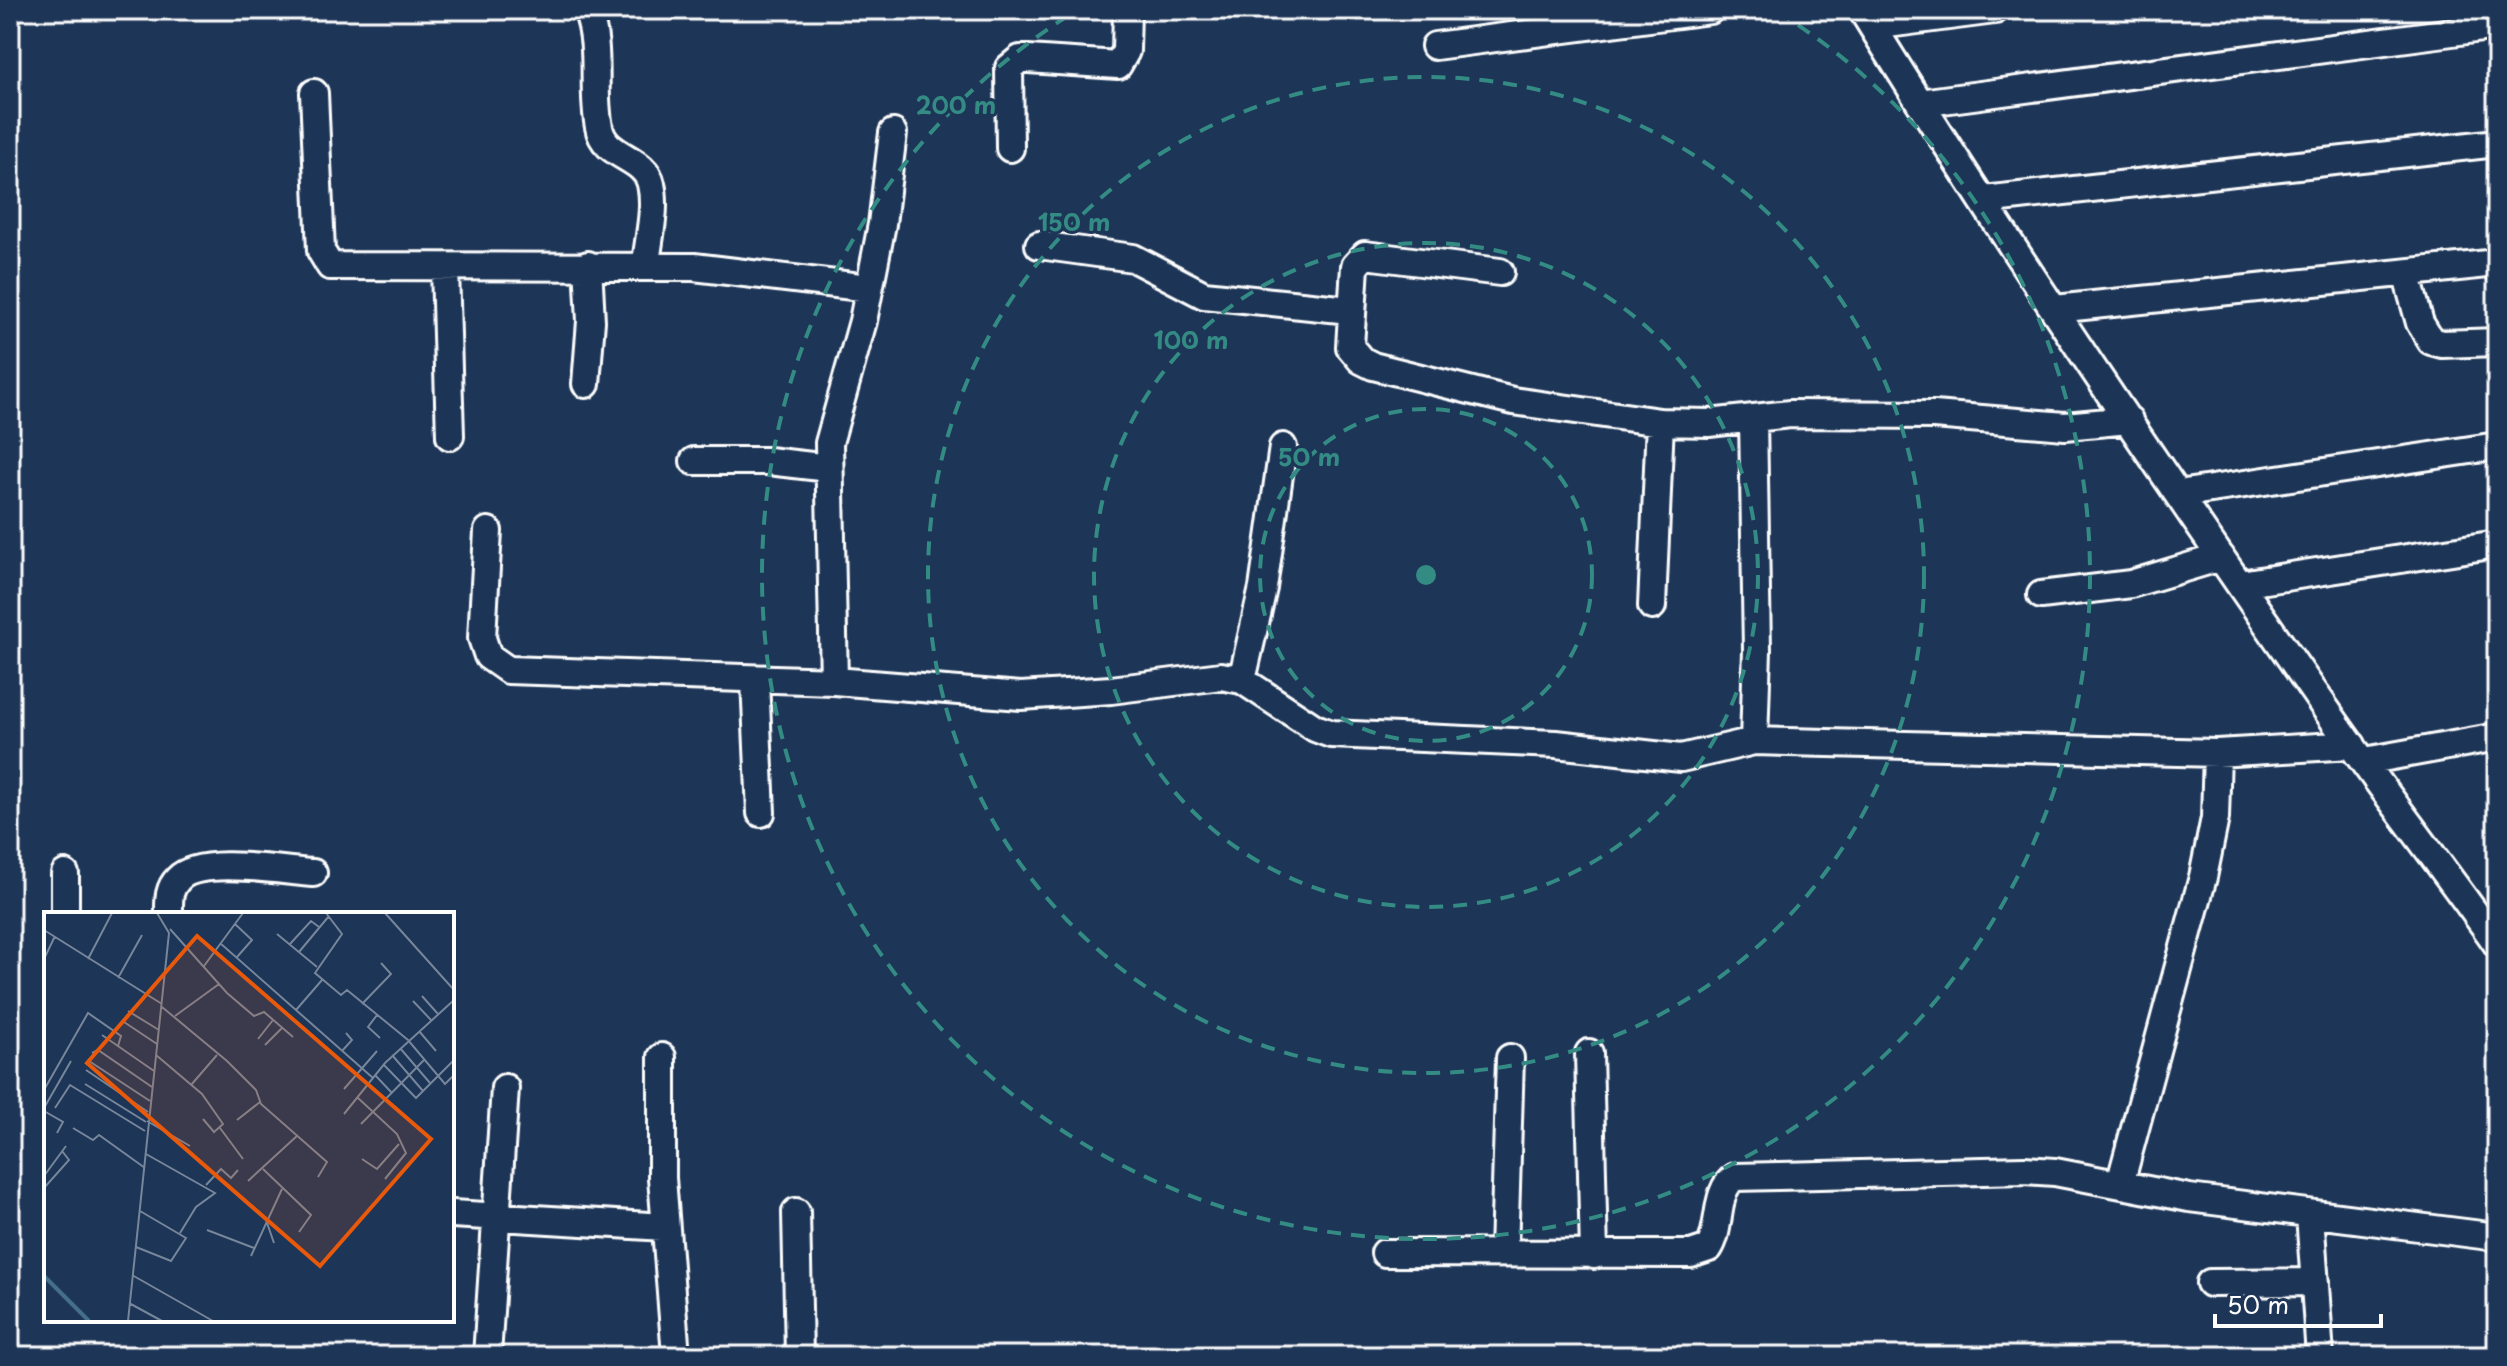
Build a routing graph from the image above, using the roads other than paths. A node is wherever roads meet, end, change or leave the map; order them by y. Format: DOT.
graph roads {
  1 [pos="587,10"];
  2 [pos="1127,10"];
  3 [pos="1710,10"];
  4 [pos="1995,10"];
  5 [pos="1867,18"];
  6 [pos="2497,26"];
  7 [pos="1435,46"];
  8 [pos="314,93"];
  9 [pos="1920,103"];
  10 [pos="893,133"];
  11 [pos="2497,143"];
  12 [pos="1010,148"];
  13 [pos="1984,200"];
  14 [pos="1039,245"];
  15 [pos="2497,263"];
  16 [pos="588,265"];
  17 [pos="646,265"];
  18 [pos="445,268"];
  19 [pos="1500,272"];
  20 [pos="2406,273"];
  21 [pos="869,288"];
  22 [pos="2055,309"];
  23 [pos="1350,310"];
  24 [pos="2497,342"];
  25 [pos="586,384"];
  26 [pos="1753,419"];
  27 [pos="2129,420"];
  28 [pos="1660,422"];
  29 [pos="450,436"];
  30 [pos="2497,446"];
  31 [pos="1283,447"];
  32 [pos="694,461"];
  33 [pos="829,468"];
  34 [pos="2178,494"];
  35 [pos="488,531"];
  36 [pos="2497,544"];
  37 [pos="2221,557"];
  38 [pos="2240,584"];
  39 [pos="2041,595"];
  40 [pos="1652,606"];
  41 [pos="755,680"];
  42 [pos="1242,680"];
  43 [pos="834,681"];
  44 [pos="2497,737"];
  45 [pos="1754,741"];
  46 [pos="2217,753"];
  47 [pos="2358,753"];
  48 [pos="761,813"];
  49 [pos="313,873"];
  50 [pos="65,874"];
  51 [pos="65,912"];
  52 [pos="169,912"];
  53 [pos="2497,944"];
  54 [pos="1589,1053"];
  55 [pos="662,1057"];
  56 [pos="1510,1058"];
  57 [pos="505,1088"];
  58 [pos="2120,1184"];
  59 [pos="796,1212"];
  60 [pos="454,1214"];
  61 [pos="2310,1215"];
  62 [pos="496,1218"];
  63 [pos="665,1227"];
  64 [pos="2497,1237"];
  65 [pos="1504,1252"];
  66 [pos="1385,1253"];
  67 [pos="1594,1255"];
  68 [pos="2315,1282"];
  69 [pos="2210,1283"];
  70 [pos="487,1356"];
  71 [pos="676,1356"];
  72 [pos="799,1356"];
  73 [pos="2320,1356"];
  1 -- 17 [label="street"];
  2 -- 12 [label="street"];
  3 -- 7 [label="street"];
  4 -- 5 [label="street"];
  5 -- 9 [label="street"];
  6 -- 9 [label="street"];
  8 -- 18 [label="street"];
  9 -- 13 [label="street"];
  10 -- 21 [label="street"];
  11 -- 13 [label="street"];
  13 -- 22 [label="street"];
  14 -- 23 [label="street"];
  15 -- 20 [label="street"];
  16 -- 17 [label="street"];
  16 -- 18 [label="street"];
  16 -- 25 [label="street"];
  17 -- 21 [label="street"];
  18 -- 29 [label="street"];
  19 -- 23 [label="street"];
  20 -- 22 [label="street"];
  20 -- 24 [label="street"];
  21 -- 33 [label="street"];
  22 -- 27 [label="street"];
  23 -- 28 [label="street"];
  26 -- 27 [label="street"];
  26 -- 28 [label="street"];
  26 -- 45 [label="street"];
  27 -- 34 [label="street"];
  28 -- 40 [label="street"];
  30 -- 34 [label="street"];
  31 -- 42 [label="street"];
  32 -- 33 [label="street"];
  33 -- 43 [label="street"];
  34 -- 37 [label="street"];
  35 -- 41 [label="street"];
  36 -- 38 [label="street"];
  37 -- 38 [label="street"];
  37 -- 39 [label="street"];
  38 -- 47 [label="street"];
  41 -- 43 [label="street"];
  41 -- 48 [label="street"];
  42 -- 43 [label="street"];
  42 -- 45 [label="street"];
  44 -- 47 [label="street"];
  45 -- 46 [label="street"];
  46 -- 47 [label="street"];
  46 -- 58 [label="street"];
  47 -- 53 [label="street"];
  49 -- 52 [label="street"];
  50 -- 51 [label="street"];
  54 -- 67 [label="street"];
  55 -- 63 [label="street"];
  56 -- 65 [label="street"];
  57 -- 62 [label="street"];
  58 -- 61 [label="street"];
  58 -- 67 [label="street"];
  59 -- 72 [label="street"];
  60 -- 62 [label="street"];
  61 -- 64 [label="street"];
  61 -- 68 [label="street"];
  62 -- 63 [label="street"];
  62 -- 70 [label="street"];
  63 -- 71 [label="street"];
  65 -- 66 [label="street"];
  65 -- 67 [label="street"];
  68 -- 69 [label="street"];
  68 -- 73 [label="street"];
}
